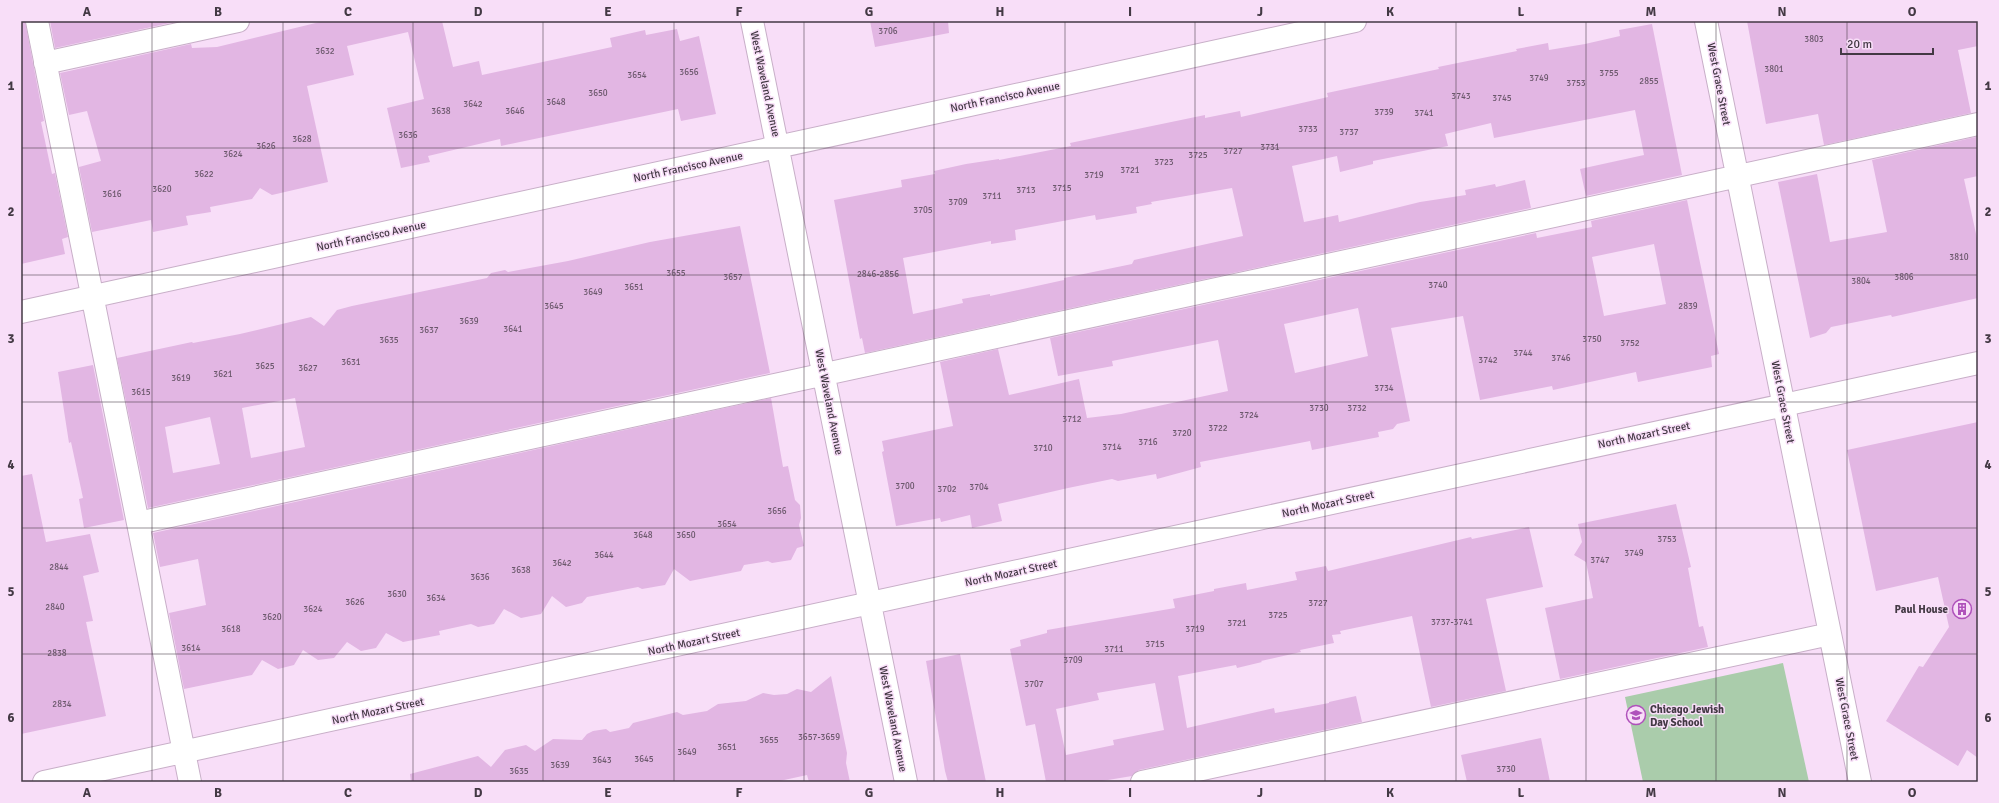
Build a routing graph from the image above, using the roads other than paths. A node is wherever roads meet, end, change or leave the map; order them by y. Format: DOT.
graph roads {
  1 [pos="37,21"];
  2 [pos="238,21"];
  3 [pos="752,21"];
  4 [pos="1355,21"];
  5 [pos="1706,21"];
  6 [pos="45,63"];
  7 [pos="1978,124"];
  8 [pos="778,147"];
  9 [pos="1737,177"];
  10 [pos="92,296"];
  11 [pos="21,312"];
  12 [pos="1978,363"];
  13 [pos="823,374"];
  14 [pos="1783,405"];
  15 [pos="138,523"];
  16 [pos="869,604"];
  17 [pos="1830,634"];
  18 [pos="185,753"];
  19 [pos="44,782"];
  20 [pos="190,782"];
  21 [pos="906,782"];
  22 [pos="1142,782"];
  23 [pos="1860,782"];
  1 -- 6 [label="street"];
  2 -- 6 [label="street"];
  3 -- 8 [label="street, West Waveland Avenue"];
  4 -- 8 [label="street, North Francisco Avenue"];
  5 -- 9 [label="street, West Grace Street"];
  6 -- 10 [label="street"];
  7 -- 9 [label="street"];
  8 -- 10 [label="street, North Francisco Avenue"];
  8 -- 13 [label="street, West Waveland Avenue"];
  9 -- 13 [label="street"];
  9 -- 14 [label="street, West Grace Street"];
  10 -- 11 [label="street, North Francisco Avenue"];
  10 -- 15 [label="street"];
  12 -- 14 [label="street, North Mozart Street"];
  13 -- 15 [label="street"];
  13 -- 16 [label="street, West Waveland Avenue"];
  14 -- 16 [label="street, North Mozart Street"];
  14 -- 17 [label="street, West Grace Street"];
  15 -- 18 [label="street"];
  16 -- 18 [label="street, North Mozart Street"];
  16 -- 21 [label="street, West Waveland Avenue"];
  17 -- 22 [label="street"];
  17 -- 23 [label="street, West Grace Street"];
  18 -- 19 [label="street, North Mozart Street"];
  18 -- 20 [label="street"];
}
